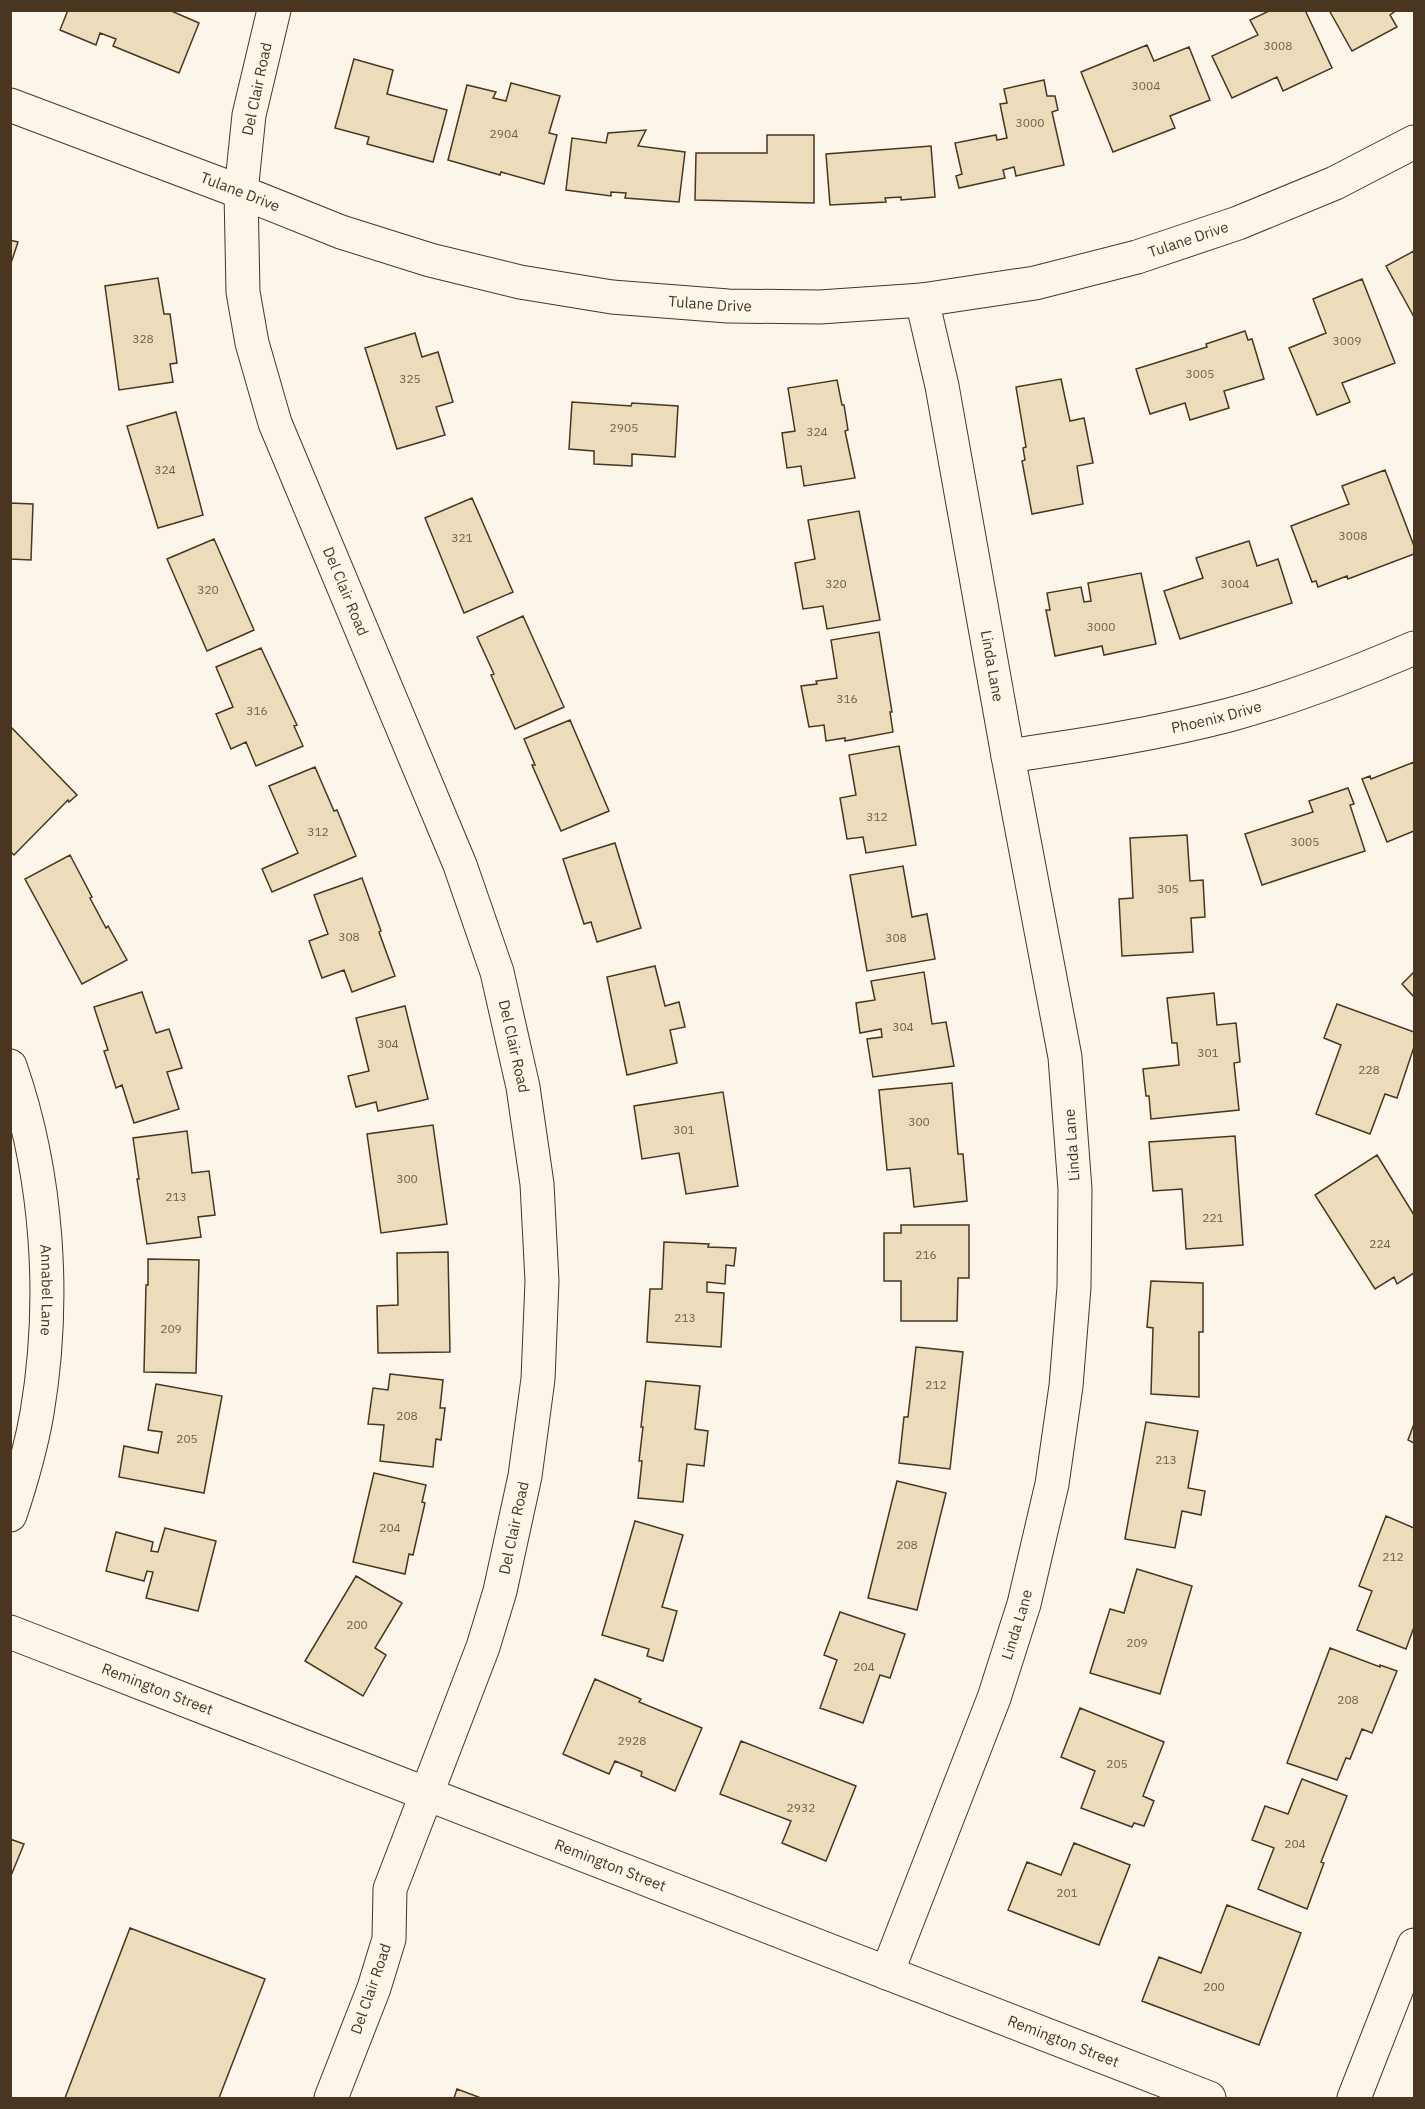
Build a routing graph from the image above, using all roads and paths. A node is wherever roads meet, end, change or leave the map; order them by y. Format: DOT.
graph roads {
  1 [pos="274,10"];
  2 [pos="10,105"];
  3 [pos="1414,142"];
  4 [pos="241,192"];
  5 [pos="922,300"];
  6 [pos="1414,648"];
  7 [pos="1008,756"];
  8 [pos="10,1066"];
  9 [pos="10,1515"];
  10 [pos="10,1632"];
  11 [pos="427,1793"];
  12 [pos="1414,1945"];
  13 [pos="887,1973"];
  14 [pos="331,2098"];
  15 [pos="1209,2098"];
  16 [pos="1354,2098"];
  1 -- 4 [label="street, Del Clair Road"];
  2 -- 4 [label="street, Tulane Drive"];
  3 -- 5 [label="street, Tulane Drive"];
  4 -- 5 [label="street, Tulane Drive"];
  4 -- 11 [label="street, Del Clair Road"];
  5 -- 7 [label="street, Linda Lane"];
  6 -- 7 [label="street, Phoenix Drive"];
  7 -- 13 [label="street, Linda Lane"];
  8 -- 9 [label="street, Annabel Lane"];
  10 -- 11 [label="street, Remington Street"];
  11 -- 13 [label="street, Remington Street"];
  11 -- 14 [label="street, Del Clair Road"];
  12 -- 16 [label="street"];
  13 -- 15 [label="street, Remington Street"];
}
